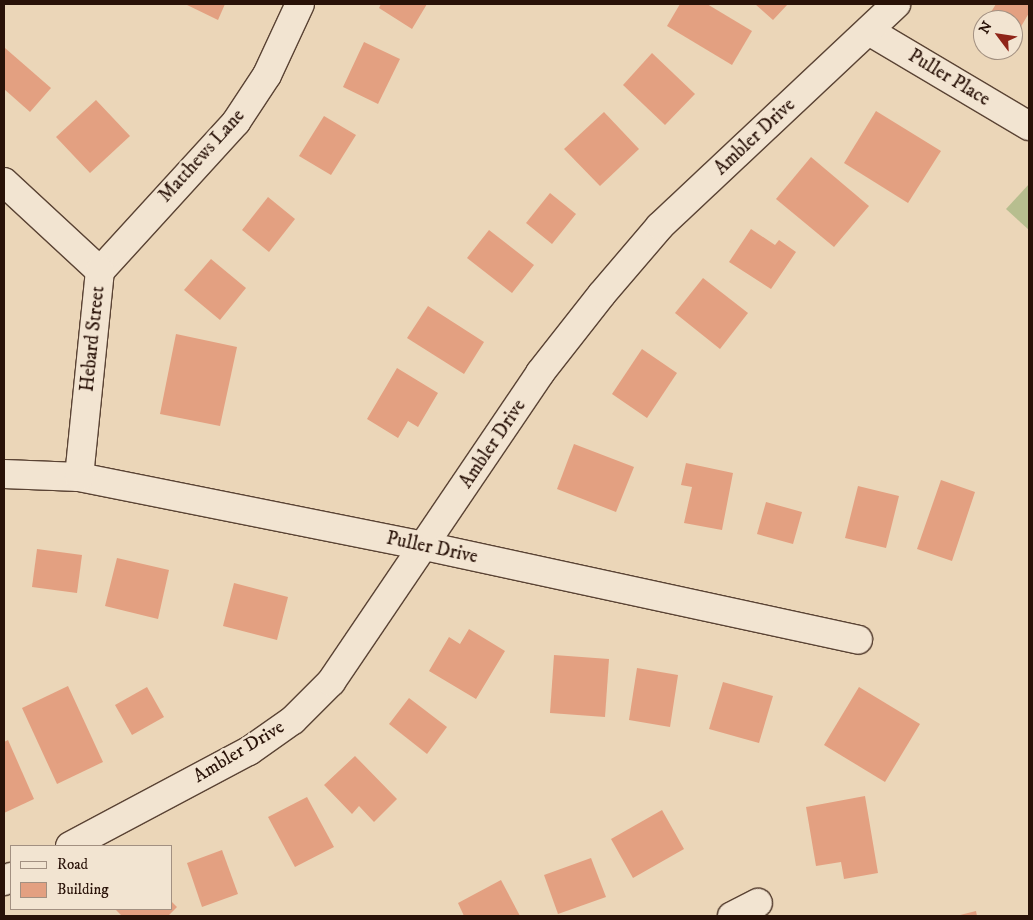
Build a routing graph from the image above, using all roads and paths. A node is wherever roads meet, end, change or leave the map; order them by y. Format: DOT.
graph roads {
  1 [pos="300,4"];
  2 [pos="896,4"];
  3 [pos="869,31"];
  4 [pos="1029,126"];
  5 [pos="4,182"];
  6 [pos="100,271"];
  7 [pos="4,474"];
  8 [pos="78,477"];
  9 [pos="424,546"];
  10 [pos="858,640"];
  11 [pos="72,845"];
  12 [pos="758,903"];
  13 [pos="732,916"];
  1 -- 6 [label="street, Matthews Lane"];
  2 -- 3 [label="street, Ambler Drive"];
  3 -- 4 [label="street, Puller Place"];
  3 -- 9 [label="street, Ambler Drive"];
  5 -- 6 [label="street, Hebard Street"];
  6 -- 8 [label="street, Hebard Street"];
  7 -- 8 [label="street, Puller Drive"];
  8 -- 9 [label="street, Puller Drive"];
  9 -- 10 [label="street, Puller Drive"];
  9 -- 11 [label="street, Ambler Drive"];
  12 -- 13 [label="street"];
}
